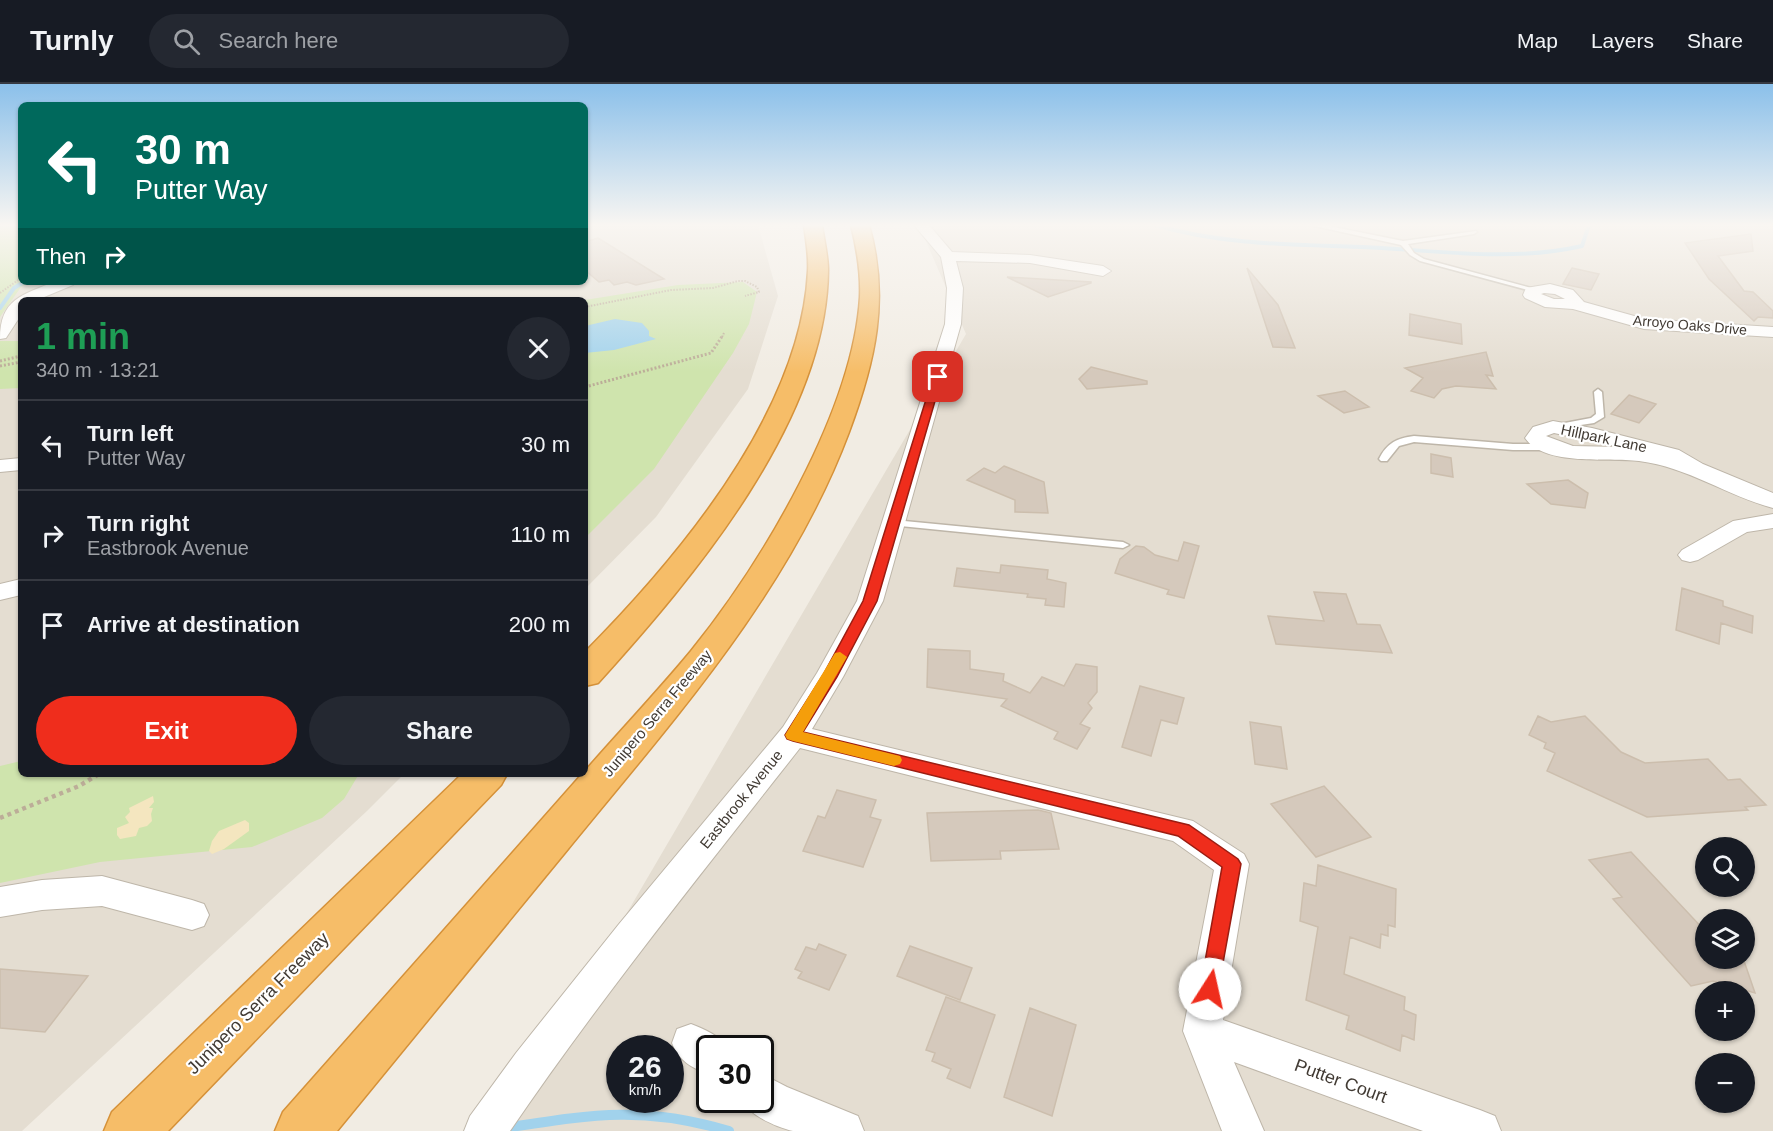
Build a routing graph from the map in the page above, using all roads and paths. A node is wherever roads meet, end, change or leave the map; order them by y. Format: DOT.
graph roads {
  1 [pos="819,274"];
  2 [pos="870,274"];
  3 [pos="952,274"];
  4 [pos="1474,274"];
  5 [pos="18,280"];
  6 [pos="38,285"];
  7 [pos="61,285"];
  8 [pos="1535,290"];
  9 [pos="0,293"];
  10 [pos="745,296"];
  11 [pos="26,297"];
  12 [pos="32,297"];
  13 [pos="588,306"];
  14 [pos="18,307"];
  15 [pos="1773,332"];
  16 [pos="0,333"];
  17 [pos="724,333"];
  18 [pos="18,357"];
  19 [pos="0,361"];
  20 [pos="18,363"];
  21 [pos="0,366"];
  22 [pos="588,386"];
  23 [pos="1598,392"];
  24 [pos="1550,437"];
  25 [pos="1384,459"];
  26 [pos="18,464"];
  27 [pos="0,466"];
  28 [pos="1773,501"];
  29 [pos="1773,521"];
  30 [pos="894,523"];
  31 [pos="1123,545"];
  32 [pos="1690,555"];
  33 [pos="18,588"];
  34 [pos="0,592"];
  35 [pos="588,671"];
  36 [pos="793,735"];
  37 [pos="94,777"];
  38 [pos="484,777"];
  39 [pos="0,818"];
  40 [pos="0,902"];
  41 [pos="192,915"];
  42 [pos="1202,1031"];
  43 [pos="774,1102"];
  44 [pos="131,1131"];
  45 [pos="302,1131"];
  46 [pos="485,1131"];
  47 [pos="843,1131"];
  48 [pos="1243,1131"];
  49 [pos="1480,1131"];
  1 -- 35 [label="highway"];
  2 -- 45 [label="highway, Junipero Serra Freeway"];
  3 -- 30 [label="street, Eastbrook Avenue"];
  4 -- 8 [label="lane"];
  5 -- 9 [label="path"];
  6 -- 11 [label="street"];
  7 -- 12 [label="street"];
  8 -- 15 [label="street, Arroyo Oaks Drive"];
  10 -- 13 [label="path"];
  14 -- 16 [label="street"];
  17 -- 22 [label="path"];
  18 -- 19 [label="path"];
  20 -- 21 [label="path"];
  23 -- 24 [label="lane"];
  24 -- 25 [label="lane"];
  24 -- 28 [label="street, Hillpark Lane"];
  26 -- 27 [label="street"];
  29 -- 32 [label="street"];
  30 -- 31 [label="lane"];
  30 -- 36 [label="street, Eastbrook Avenue"];
  33 -- 34 [label="street"];
  36 -- 42 [label="street"];
  36 -- 46 [label="street, Eastbrook Avenue"];
  37 -- 39 [label="path"];
  38 -- 44 [label="highway, Junipero Serra Freeway"];
  40 -- 41 [label="street"];
  42 -- 48 [label="street"];
  42 -- 49 [label="street, Putter Court"];
  43 -- 47 [label="street"];
}
